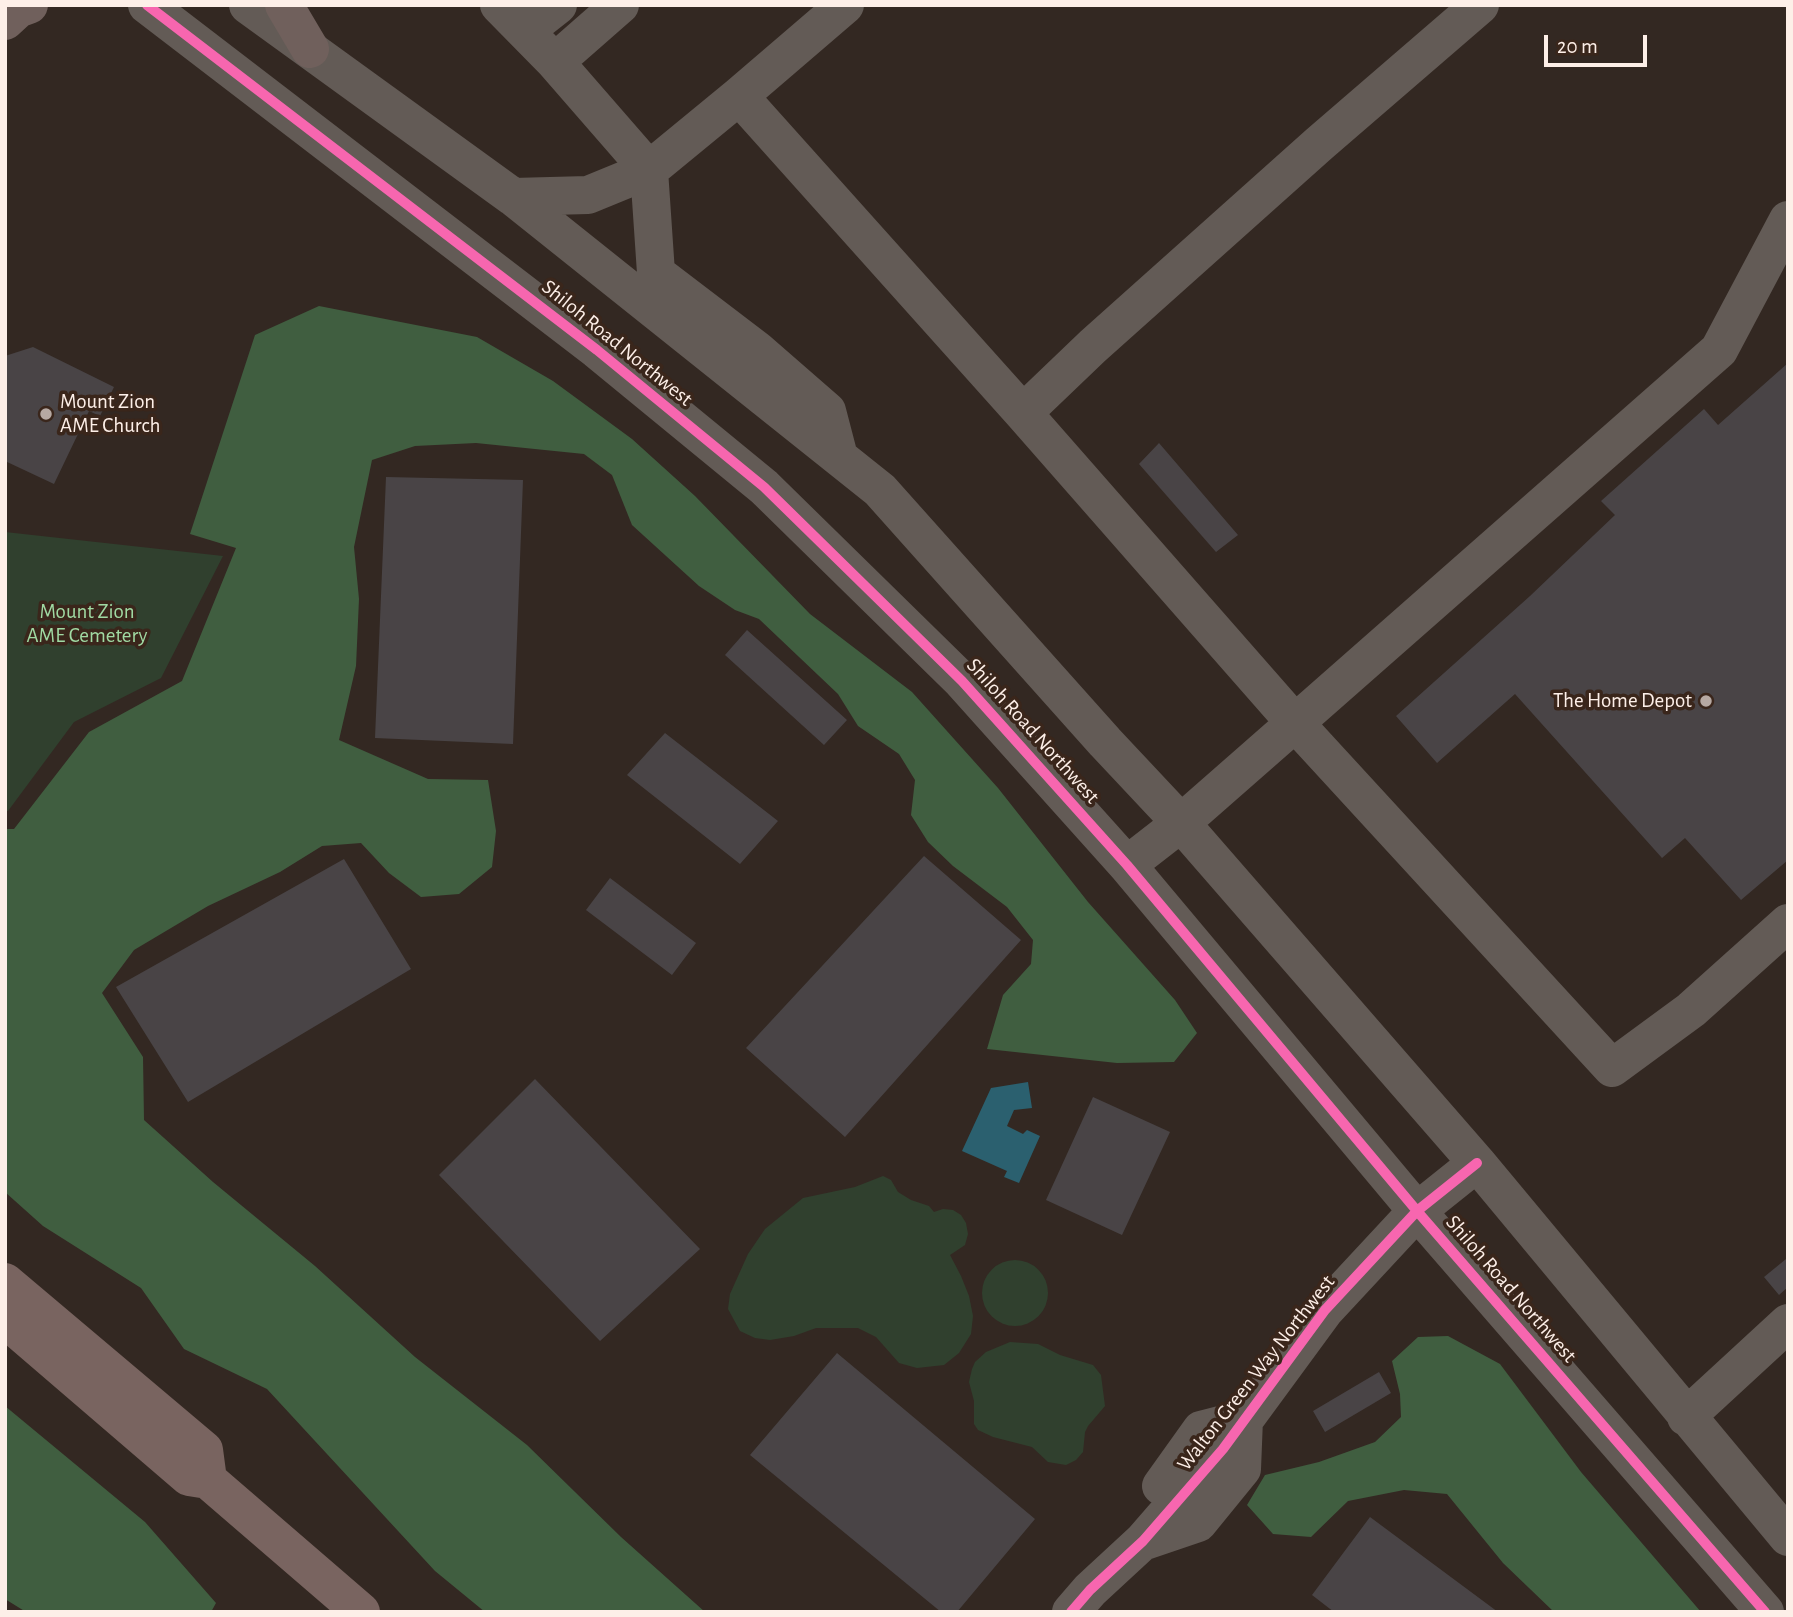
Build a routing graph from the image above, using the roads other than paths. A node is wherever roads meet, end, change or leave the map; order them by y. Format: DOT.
graph roads {
  1 [pos="29,5"];
  2 [pos="147,5"];
  3 [pos="248,5"];
  4 [pos="284,5"];
  5 [pos="558,5"];
  6 [pos="620,5"];
  7 [pos="845,5"];
  8 [pos="1480,5"];
  9 [pos="512,18"];
  10 [pos="5,21"];
  11 [pos="310,49"];
  12 [pos="555,62"];
  13 [pos="739,96"];
  14 [pos="649,170"];
  15 [pos="513,197"];
  16 [pos="1788,220"];
  17 [pos="1023,413"];
  18 [pos="839,457"];
  19 [pos="1295,723"];
  20 [pos="1181,823"];
  21 [pos="1127,865"];
  22 [pos="1788,923"];
  23 [pos="1476,1163"];
  24 [pos="1417,1211"];
  25 [pos="5,1282"];
  26 [pos="5,1319"];
  27 [pos="1788,1323"];
  28 [pos="1686,1417"];
  29 [pos="1244,1419"];
  30 [pos="208,1480"];
  31 [pos="1788,1537"];
  32 [pos="1143,1541"];
  33 [pos="361,1612"];
  34 [pos="1071,1612"];
  35 [pos="1765,1612"];
  1 -- 10 [label="main road"];
  2 -- 21 [label="street, Shiloh Road Northwest"];
  3 -- 11 [label="street"];
  4 -- 11 [label="main road"];
  5 -- 9 [label="street"];
  6 -- 12 [label="street"];
  7 -- 13 [label="street"];
  8 -- 17 [label="street"];
  9 -- 12 [label="street"];
  11 -- 15 [label="street"];
  12 -- 14 [label="street"];
  13 -- 14 [label="street"];
  13 -- 17 [label="street"];
  14 -- 15 [label="street"];
  14 -- 18 [label="street"];
  15 -- 18 [label="street"];
  16 -- 19 [label="street"];
  17 -- 19 [label="street"];
  18 -- 20 [label="street"];
  19 -- 20 [label="street"];
  19 -- 22 [label="street"];
  20 -- 21 [label="street"];
  20 -- 23 [label="street"];
  21 -- 24 [label="street, Shiloh Road Northwest"];
  23 -- 24 [label="street, Walton Green Way Northwest"];
  23 -- 28 [label="street"];
  24 -- 29 [label="street, Walton Green Way Northwest"];
  24 -- 35 [label="street, Shiloh Road Northwest"];
  25 -- 30 [label="highway"];
  26 -- 30 [label="highway"];
  27 -- 28 [label="street"];
  28 -- 31 [label="street"];
  29 -- 32 [label="street, Walton Green Way Northwest"];
  29 -- 32 [label="street, Walton Green Way Northwest"];
  30 -- 33 [label="highway"];
  32 -- 34 [label="street, Walton Green Way Northwest"];
}
